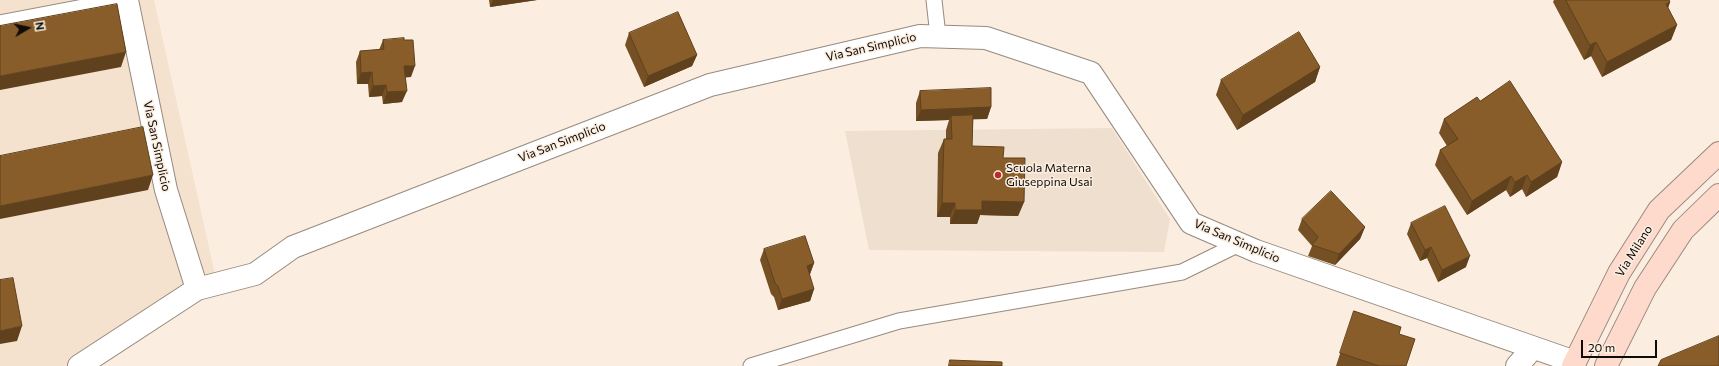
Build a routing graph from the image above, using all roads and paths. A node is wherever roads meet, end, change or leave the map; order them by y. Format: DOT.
graph roads {
  1 [pos="120,0"];
  2 [pos="126,0"];
  3 [pos="934,0"];
  4 [pos="0,23"];
  5 [pos="938,36"];
  6 [pos="1719,153"];
  7 [pos="1719,195"];
  8 [pos="1239,244"];
  9 [pos="197,289"];
  10 [pos="1533,348"];
  11 [pos="1574,364"];
  12 [pos="79,366"];
  13 [pos="751,366"];
  14 [pos="1516,366"];
  15 [pos="1606,366"];
  1 -- 4 [label="lane"];
  2 -- 9 [label="street, Via San Simplicio"];
  3 -- 5 [label="lane"];
  5 -- 8 [label="street, Via San Simplicio"];
  5 -- 9 [label="street, Via San Simplicio"];
  6 -- 11 [label="main road, Via Milano"];
  7 -- 15 [label="main road"];
  8 -- 10 [label="street, Via San Simplicio"];
  8 -- 13 [label="lane"];
  9 -- 12 [label="street, Via San Simplicio"];
  10 -- 11 [label="street, Via San Simplicio"];
  10 -- 14 [label="street"];
}
